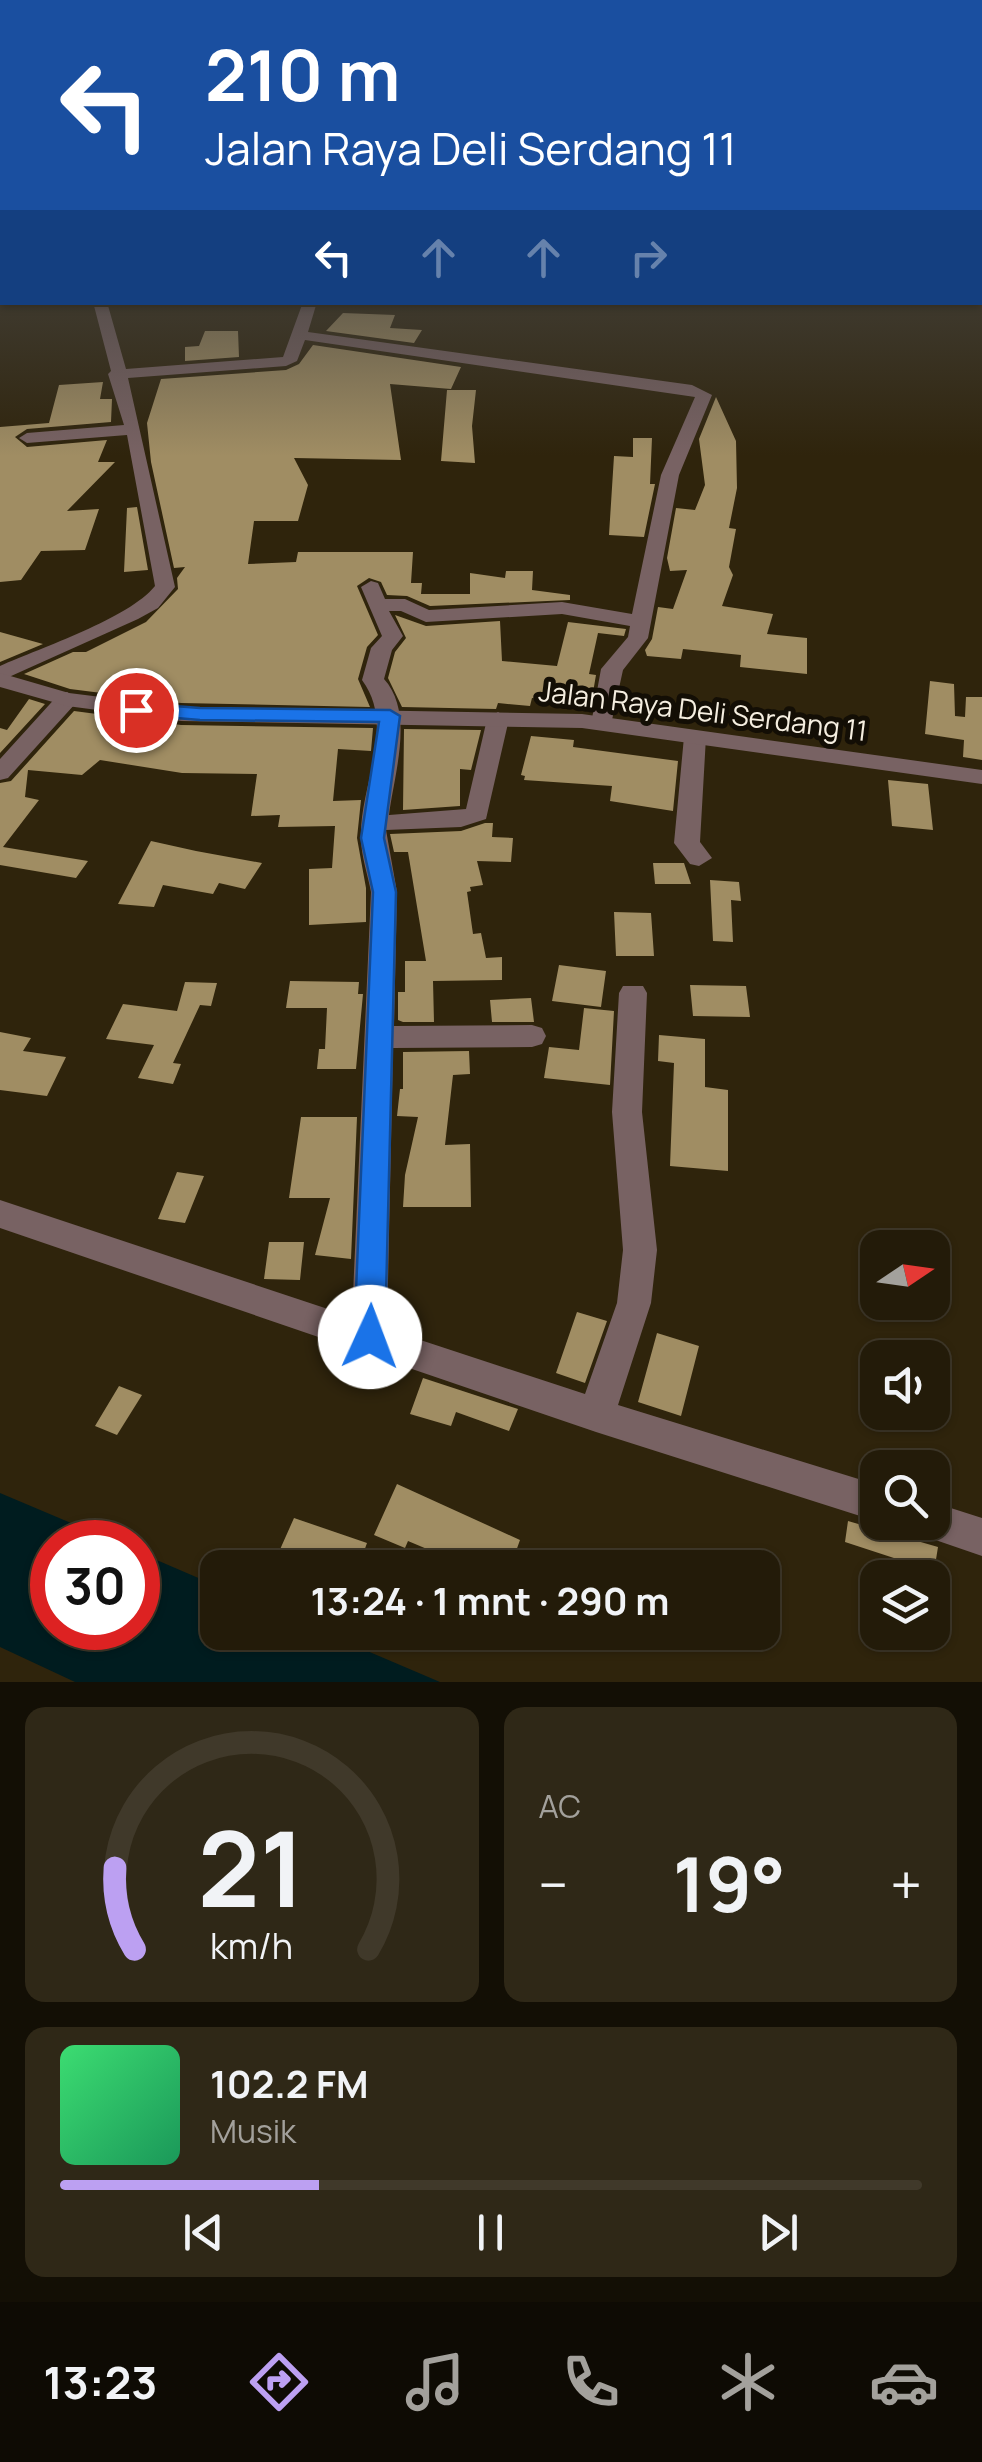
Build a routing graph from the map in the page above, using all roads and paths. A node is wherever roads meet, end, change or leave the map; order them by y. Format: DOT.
graph roads {
  1 [pos="101,305"];
  2 [pos="309,305"];
  3 [pos="299,335"];
  4 [pos="116,374"];
  5 [pos="134,429"];
  6 [pos="27,438"];
  7 [pos="641,622"];
  8 [pos="0,677"];
  9 [pos="67,699"];
  10 [pos="390,716"];
  11 [pos="498,718"];
  12 [pos="602,724"];
  13 [pos="695,736"];
  14 [pos="0,773"];
  15 [pos="982,777"];
  16 [pos="374,823"];
  17 [pos="699,858"];
  18 [pos="632,993"];
  19 [pos="532,1036"];
  20 [pos="378,1037"];
  21 [pos="0,1214"];
  22 [pos="370,1337"];
  23 [pos="596,1415"];
  24 [pos="860,1498"];
  25 [pos="950,1527"];
  26 [pos="982,1537"];
  1 -- 4 [label="street"];
  2 -- 3 [label="street"];
  3 -- 4 [label="street"];
  3 -- 7 [label="street"];
  4 -- 5 [label="street"];
  5 -- 6 [label="street"];
  5 -- 8 [label="street"];
  7 -- 10 [label="street"];
  7 -- 12 [label="street"];
  8 -- 9 [label="street, Jalan Raya Deli Serdang 11"];
  9 -- 10 [label="street, Jalan Raya Deli Serdang 11"];
  9 -- 14 [label="street"];
  10 -- 11 [label="street, Jalan Raya Deli Serdang 11"];
  10 -- 16 [label="street"];
  11 -- 12 [label="street, Jalan Raya Deli Serdang 11"];
  11 -- 16 [label="street"];
  12 -- 13 [label="street, Jalan Raya Deli Serdang 11"];
  13 -- 15 [label="street, Jalan Raya Deli Serdang 11"];
  13 -- 17 [label="street"];
  16 -- 20 [label="street"];
  18 -- 23 [label="street"];
  19 -- 20 [label="street"];
  20 -- 22 [label="street"];
  21 -- 22 [label="street"];
  22 -- 23 [label="street"];
  23 -- 24 [label="street"];
  25 -- 26 [label="street"];
}
